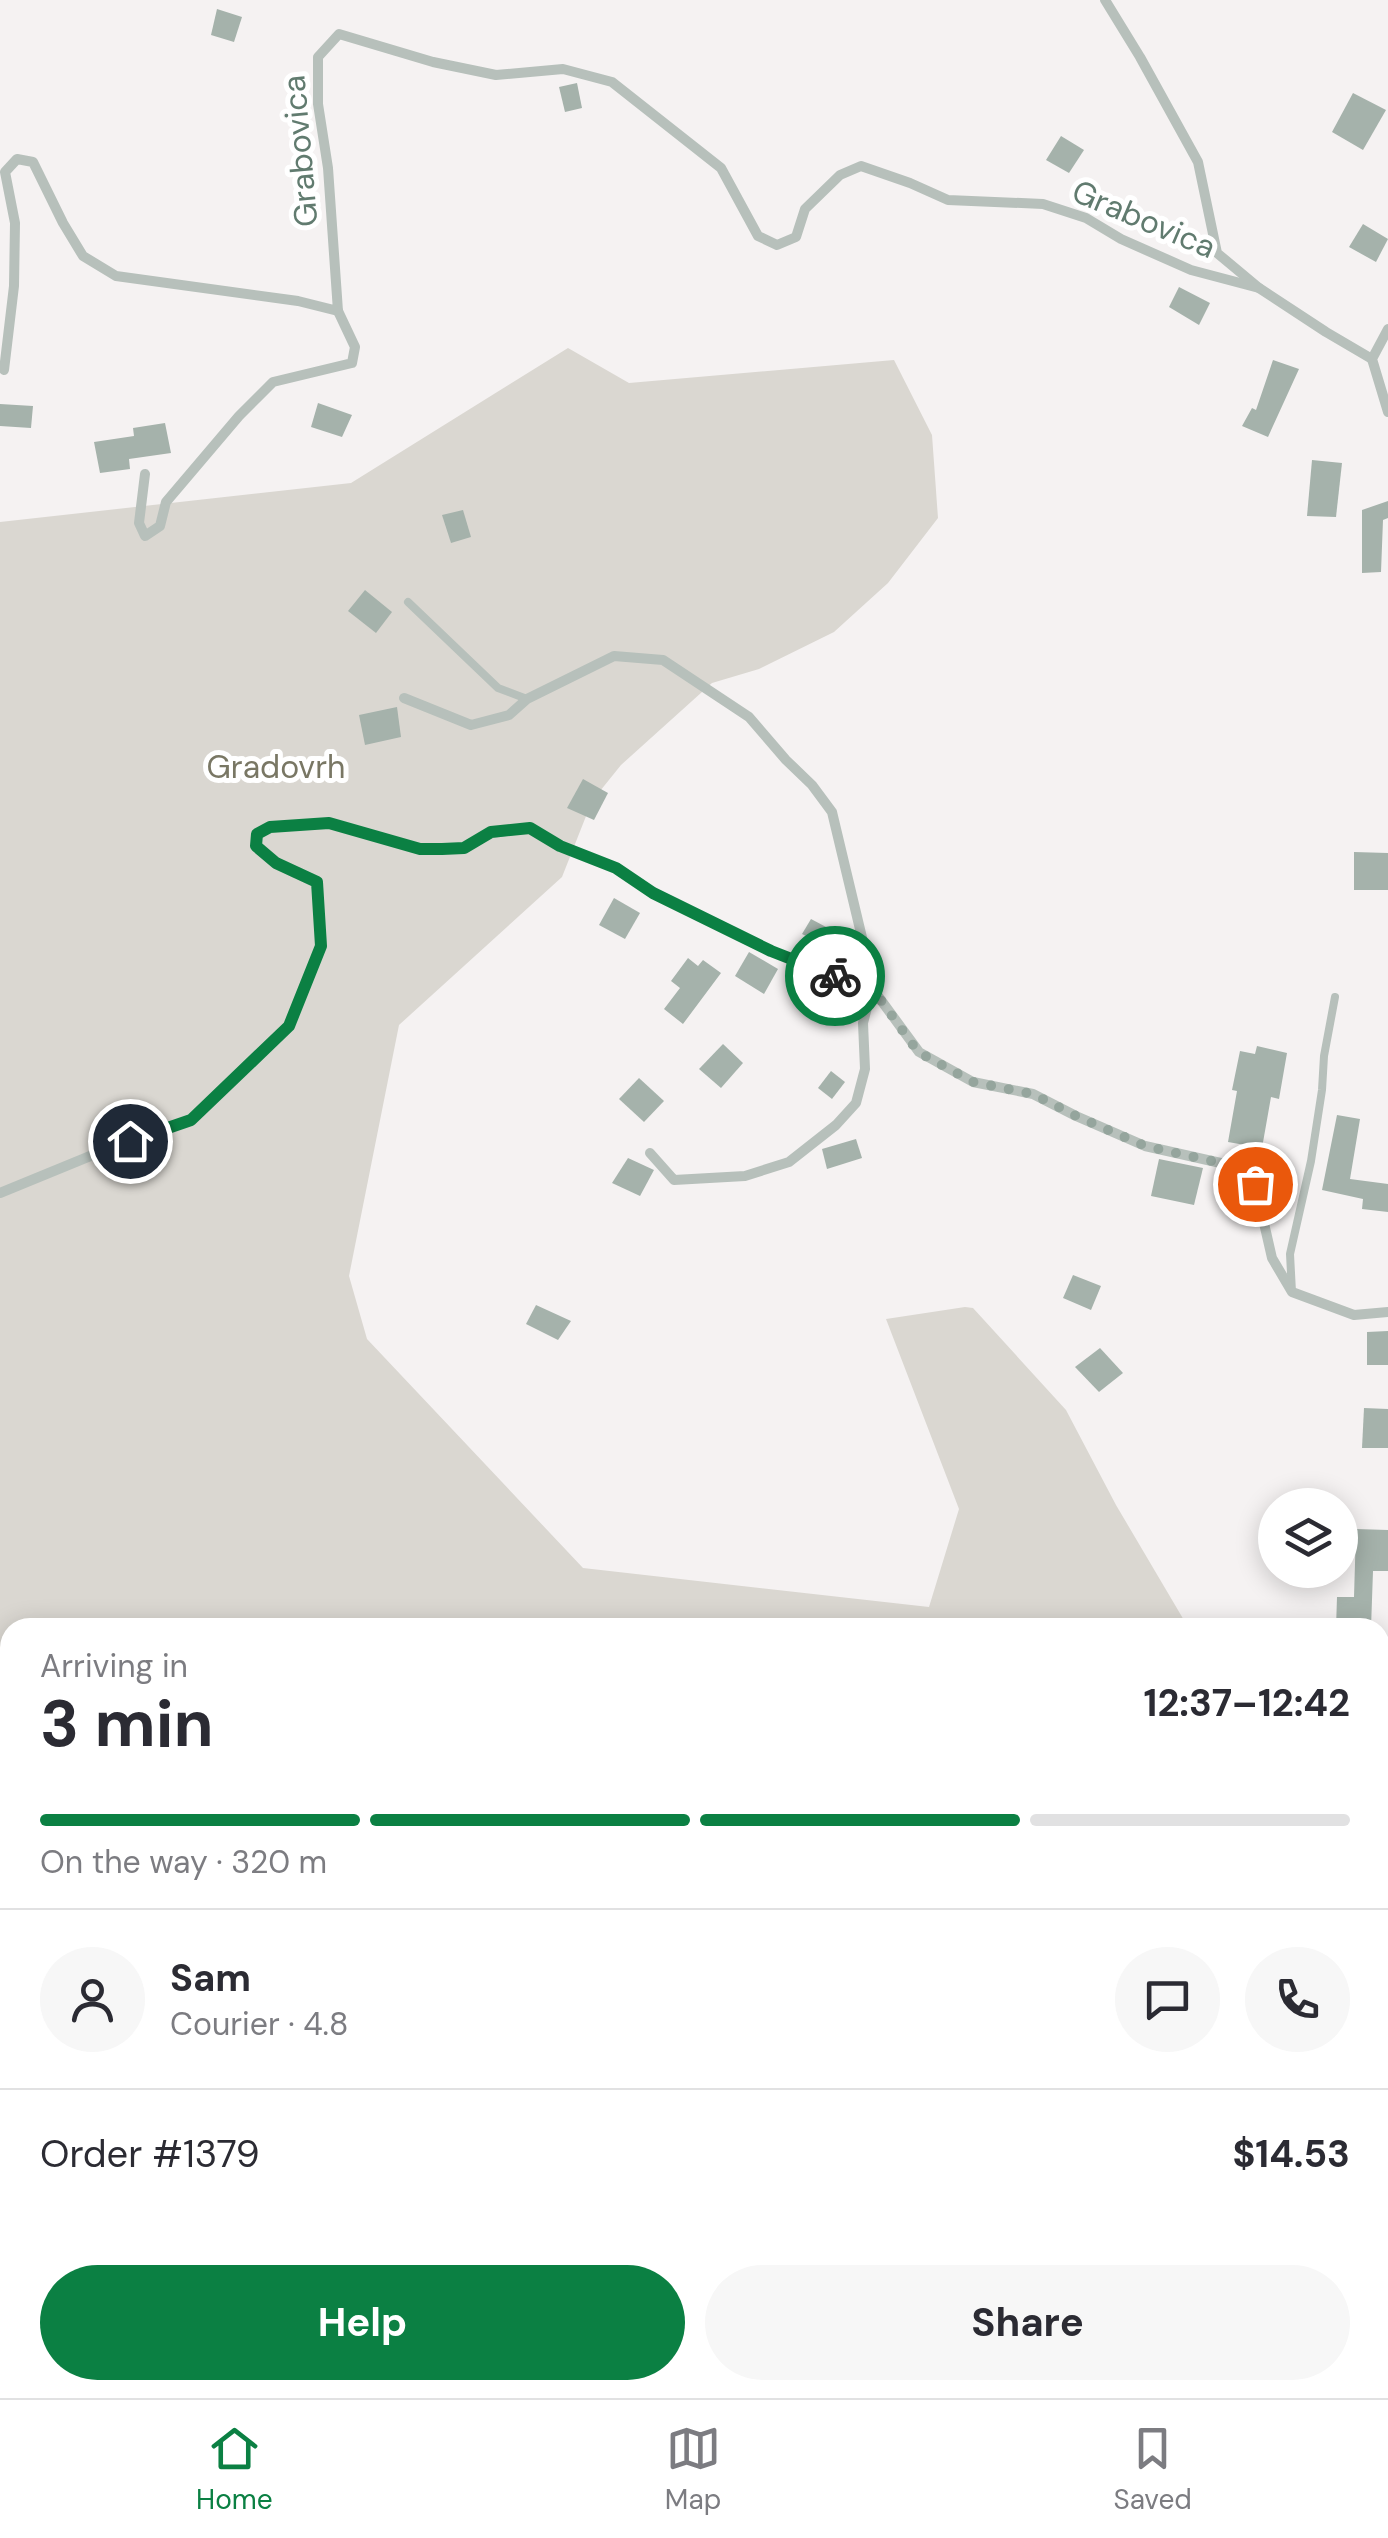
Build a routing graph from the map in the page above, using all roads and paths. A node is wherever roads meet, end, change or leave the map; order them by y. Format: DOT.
graph roads {
  1 [pos="1104,0"];
  2 [pos="1259,288"];
  3 [pos="338,311"];
  4 [pos="1388,329"];
  5 [pos="1372,359"];
  6 [pos="4,370"];
  7 [pos="1388,412"];
  8 [pos="145,474"];
  9 [pos="408,602"];
  10 [pos="404,698"];
  11 [pos="527,699"];
  12 [pos="875,992"];
  13 [pos="1335,996"];
  14 [pos="650,1152"];
  15 [pos="0,1193"];
  16 [pos="1292,1292"];
  17 [pos="1388,1312"];
  1 -- 2 [label="street, Grabovica"];
  2 -- 3 [label="street, Grabovica"];
  2 -- 5 [label="street, Grabovica"];
  3 -- 6 [label="street"];
  3 -- 8 [label="street, Grabovica"];
  4 -- 5 [label="street"];
  5 -- 7 [label="street"];
  9 -- 11 [label="lane"];
  10 -- 11 [label="street"];
  11 -- 12 [label="street"];
  12 -- 14 [label="street"];
  12 -- 15 [label="street"];
  12 -- 16 [label="street"];
  13 -- 16 [label="lane"];
  16 -- 17 [label="street"];
}
